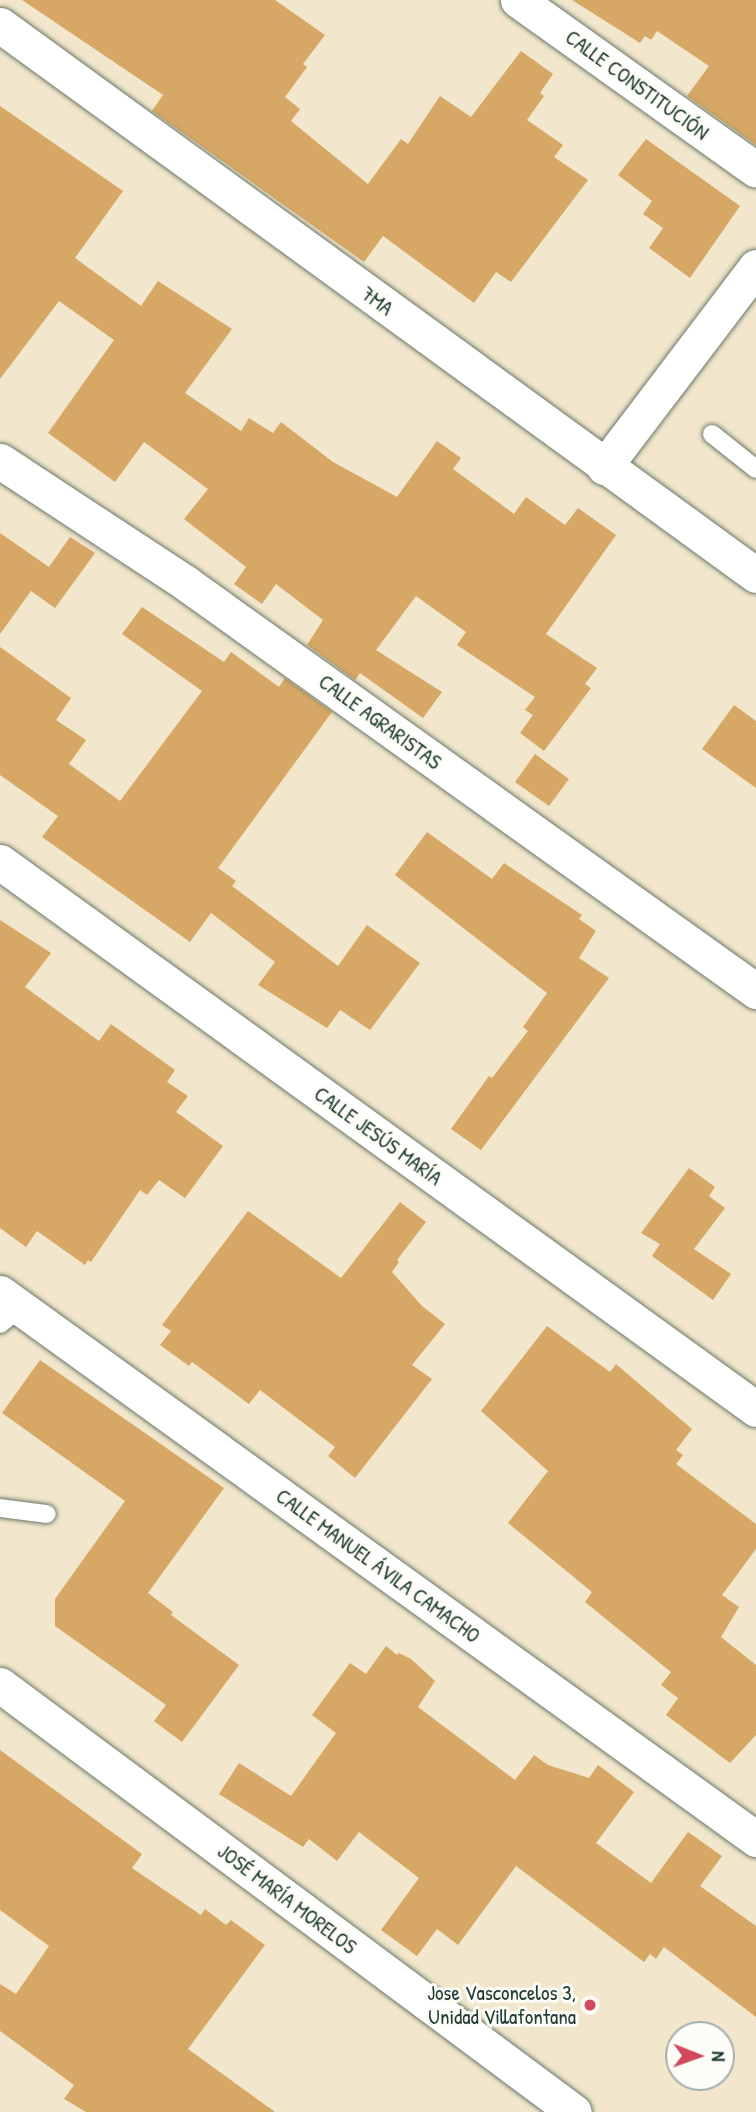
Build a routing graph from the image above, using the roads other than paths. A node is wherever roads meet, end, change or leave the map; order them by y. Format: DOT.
graph roads {
  1 [pos="518,0"];
  2 [pos="0,25"];
  3 [pos="756,170"];
  4 [pos="756,267"];
  5 [pos="712,434"];
  6 [pos="0,461"];
  7 [pos="604,467"];
  8 [pos="756,469"];
  9 [pos="756,575"];
  10 [pos="0,862"];
  11 [pos="756,991"];
  12 [pos="7,1309"];
  13 [pos="756,1409"];
  14 [pos="0,1508"];
  15 [pos="47,1514"];
  16 [pos="0,1685"];
  17 [pos="756,1839"];
  18 [pos="574,2112"];
  1 -- 3 [label="street, CALLE CONSTITUCIÓN"];
  2 -- 7 [label="street, 7MA"];
  4 -- 7 [label="street"];
  5 -- 8 [label="lane"];
  6 -- 11 [label="street, CALLE AGRARISTAS"];
  7 -- 9 [label="street, 7MA"];
  10 -- 13 [label="street, CALLE JESÚS MARÍA"];
  12 -- 17 [label="street, CALLE MANUEL ÁVILA CAMACHO"];
  14 -- 15 [label="lane"];
  16 -- 18 [label="street, JOSÉ MARÍA MORELOS"];
}
